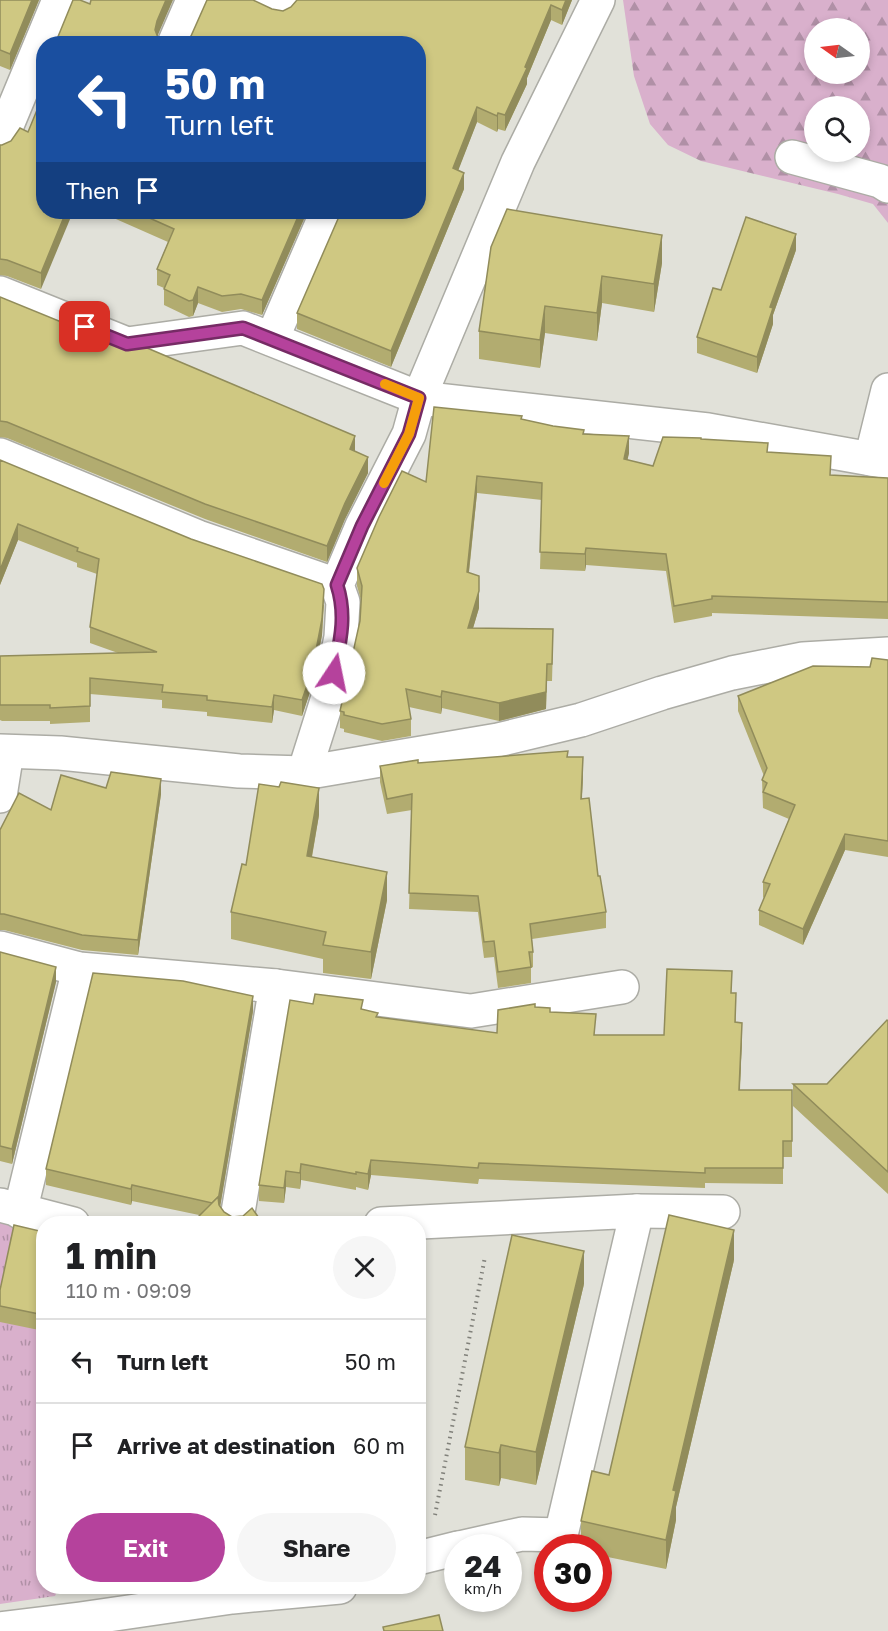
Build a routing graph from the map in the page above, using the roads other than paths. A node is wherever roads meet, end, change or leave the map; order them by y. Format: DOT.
graph roads {
  1 [pos="59,0"];
  2 [pos="193,0"];
  3 [pos="262,0"];
  4 [pos="284,0"];
  5 [pos="598,0"];
  6 [pos="49,36"];
  7 [pos="177,36"];
  8 [pos="36,86"];
  9 [pos="30,108"];
  10 [pos="0,142"];
  11 [pos="792,157"];
  12 [pos="888,186"];
  13 [pos="324,219"];
  14 [pos="0,293"];
  15 [pos="272,339"];
  16 [pos="888,390"];
  17 [pos="419,398"];
  18 [pos="0,455"];
  19 [pos="880,461"];
  20 [pos="337,585"];
  21 [pos="888,654"];
  22 [pos="4,751"];
  23 [pos="304,773"];
  24 [pos="0,796"];
  25 [pos="0,948"];
  26 [pos="79,969"];
  27 [pos="276,986"];
  28 [pos="622,987"];
  29 [pos="10,1208"];
  30 [pos="637,1211"];
  31 [pos="723,1212"];
  32 [pos="42,1216"];
  33 [pos="237,1216"];
  34 [pos="426,1222"];
  35 [pos="522,1534"];
  36 [pos="444,1551"];
  37 [pos="426,1556"];
  38 [pos="264,1594"];
  39 [pos="0,1629"];
  1 -- 6 [label="street"];
  2 -- 7 [label="street"];
  3 -- 4 [label="street"];
  5 -- 17 [label="street"];
  8 -- 9 [label="street"];
  9 -- 10 [label="street"];
  11 -- 12 [label="street"];
  13 -- 15 [label="street"];
  14 -- 15 [label="street"];
  15 -- 17 [label="street"];
  16 -- 19 [label="street"];
  17 -- 19 [label="street"];
  17 -- 20 [label="street"];
  18 -- 20 [label="street"];
  20 -- 23 [label="street"];
  21 -- 23 [label="street"];
  22 -- 23 [label="street"];
  22 -- 24 [label="street"];
  25 -- 26 [label="street"];
  26 -- 27 [label="street"];
  26 -- 29 [label="street"];
  27 -- 28 [label="street"];
  27 -- 33 [label="street"];
  29 -- 32 [label="street"];
  30 -- 31 [label="street"];
  30 -- 34 [label="street"];
  30 -- 35 [label="street"];
  36 -- 37 [label="street"];
  38 -- 39 [label="street"];
}
